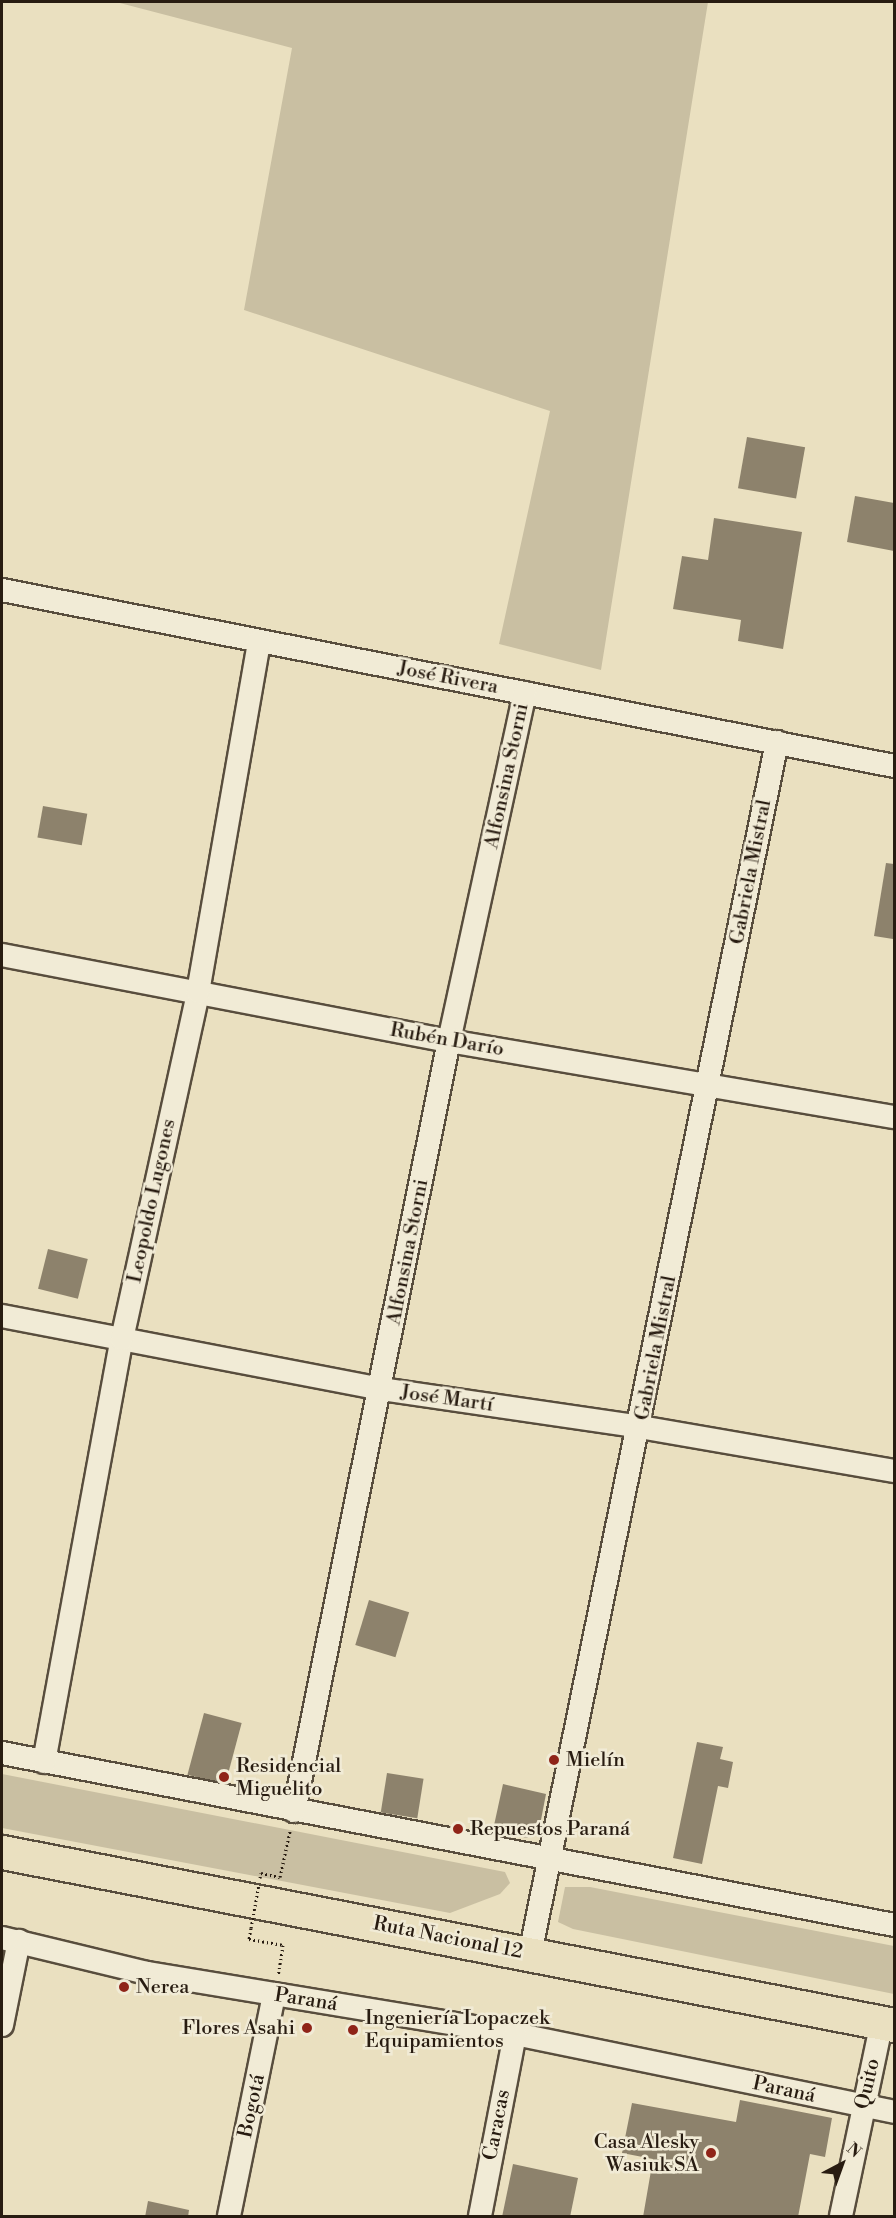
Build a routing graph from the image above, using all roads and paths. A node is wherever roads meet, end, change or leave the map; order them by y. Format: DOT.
graph roads {
  1 [pos="2,590"];
  2 [pos="259,641"];
  3 [pos="525,693"];
  4 [pos="777,742"];
  5 [pos="894,765"];
  6 [pos="2,955"];
  7 [pos="198,993"];
  8 [pos="449,1041"];
  9 [pos="709,1084"];
  10 [pos="894,1117"];
  11 [pos="2,1316"];
  12 [pos="122,1339"];
  13 [pos="381,1389"];
  14 [pos="640,1427"];
  15 [pos="894,1471"];
  16 [pos="2,1753"];
  17 [pos="44,1762"];
  18 [pos="294,1811"];
  19 [pos="2,1852"];
  20 [pos="549,1859"];
  21 [pos="280,1877"];
  22 [pos="259,1884"];
  23 [pos="894,1925"];
  24 [pos="10,1939"];
  25 [pos="530,1954"];
  26 [pos="274,1995"];
  27 [pos="888,2024"];
  28 [pos="2,2025"];
  29 [pos="514,2034"];
  30 [pos="863,2107"];
  31 [pos="894,2112"];
  32 [pos="229,2217"];
  33 [pos="480,2217"];
  34 [pos="841,2217"];
  1 -- 2 [label="street, José Rivera"];
  2 -- 3 [label="street, José Rivera"];
  2 -- 7 [label="street, Leopoldo Lugones"];
  3 -- 4 [label="street, José Rivera"];
  3 -- 8 [label="street, Alfonsina Storni"];
  4 -- 5 [label="street, José Rivera"];
  4 -- 9 [label="street, Gabriela Mistral"];
  6 -- 7 [label="street, Rubén Darío"];
  7 -- 8 [label="street, Rubén Darío"];
  7 -- 12 [label="street, Leopoldo Lugones"];
  8 -- 9 [label="street, Rubén Darío"];
  8 -- 13 [label="street, Alfonsina Storni"];
  9 -- 10 [label="street, Rubén Darío"];
  9 -- 14 [label="street, Gabriela Mistral"];
  11 -- 12 [label="street, José Martí"];
  12 -- 13 [label="street, José Martí"];
  12 -- 17 [label="street, Leopoldo Lugones"];
  13 -- 14 [label="street, José Martí"];
  13 -- 18 [label="street, Alfonsina Storni"];
  14 -- 15 [label="street, José Martí"];
  14 -- 20 [label="street, Gabriela Mistral"];
  16 -- 17 [label="street"];
  17 -- 18 [label="street"];
  18 -- 20 [label="street"];
  18 -- 21 [label="path"];
  19 -- 25 [label="highway, Ruta Nacional 12"];
  20 -- 23 [label="street"];
  20 -- 25 [label="street, Gabriela Mistral"];
  22 -- 26 [label="path, bridge"];
  24 -- 26 [label="street, Paraná"];
  24 -- 28 [label="street"];
  25 -- 27 [label="highway, Ruta Nacional 12"];
  26 -- 29 [label="street, Paraná"];
  26 -- 32 [label="street, Bogotá"];
  27 -- 30 [label="street, Quito"];
  29 -- 30 [label="street, Paraná"];
  29 -- 33 [label="street, Caracas"];
  30 -- 31 [label="street, Paraná"];
  30 -- 34 [label="street, Quito"];
}
